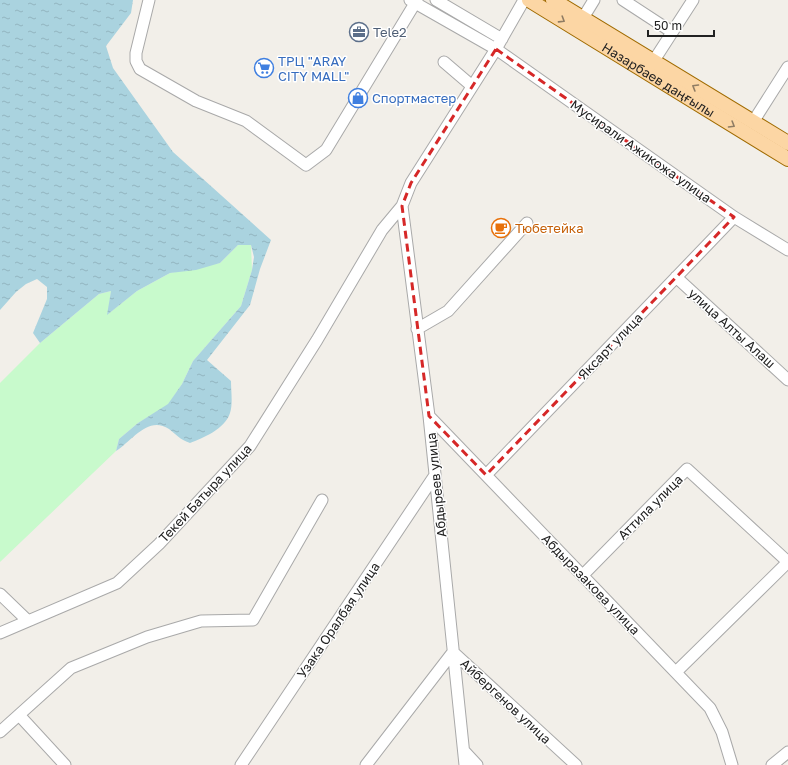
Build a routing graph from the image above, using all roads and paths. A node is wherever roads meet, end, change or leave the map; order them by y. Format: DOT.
graph roads {
  1 [pos="149,0"];
  2 [pos="436,0"];
  3 [pos="524,0"];
  4 [pos="529,0"];
  5 [pos="553,0"];
  6 [pos="594,0"];
  7 [pos="623,0"];
  8 [pos="693,0"];
  9 [pos="414,1"];
  10 [pos="583,18"];
  11 [pos="672,32"];
  12 [pos="499,44"];
  13 [pos="444,62"];
  14 [pos="653,62"];
  15 [pos="786,74"];
  16 [pos="472,86"];
  17 [pos="753,122"];
  18 [pos="788,143"];
  19 [pos="788,159"];
  20 [pos="402,206"];
  21 [pos="734,217"];
  22 [pos="527,223"];
  23 [pos="788,250"];
  24 [pos="676,277"];
  25 [pos="417,330"];
  26 [pos="788,380"];
  27 [pos="429,416"];
  28 [pos="435,475"];
  29 [pos="486,475"];
  30 [pos="322,500"];
  31 [pos="788,562"];
  32 [pos="583,575"];
  33 [pos="0,594"];
  34 [pos="28,621"];
  35 [pos="0,633"];
  36 [pos="453,652"];
  37 [pos="676,672"];
  38 [pos="19,715"];
  39 [pos="0,732"];
  40 [pos="464,751"];
  41 [pos="788,752"];
  42 [pos="65,765"];
  43 [pos="241,765"];
  44 [pos="366,765"];
  45 [pos="465,765"];
  46 [pos="477,765"];
  47 [pos="576,765"];
  48 [pos="732,765"];
  49 [pos="772,765"];
  1 -- 9 [label="street"];
  2 -- 12 [label="street"];
  3 -- 12 [label="street"];
  4 -- 19 [label="main road, Назарбаев даңғылы, one-way"];
  5 -- 10 [label="main road, Назарбаев даңғылы"];
  6 -- 10 [label="street"];
  7 -- 11 [label="street"];
  8 -- 11 [label="street"];
  9 -- 12 [label="street"];
  10 -- 14 [label="main road, Назарбаев даңғылы"];
  11 -- 14 [label="street"];
  12 -- 16 [label="street"];
  12 -- 21 [label="street, Мусирали Ажикожа улица"];
  13 -- 16 [label="street"];
  17 -- 14 [label="main road, Назарбаев даңғылы, one-way"];
  15 -- 17 [label="street"];
  16 -- 20 [label="street"];
  17 -- 18 [label="main road, Назарбаев даңғылы"];
  20 -- 25 [label="street, Абдыреев улица"];
  20 -- 34 [label="street, Текей Батыра улица"];
  21 -- 23 [label="street, Мусирали Ажикожа улица"];
  21 -- 24 [label="street, Яксарт улица"];
  22 -- 25 [label="street"];
  24 -- 26 [label="street, улица Алты Алаш"];
  24 -- 29 [label="street, Яксарт улица"];
  25 -- 27 [label="street, Абдыреев улица"];
  27 -- 28 [label="street, Абдыреев улица"];
  27 -- 29 [label="street, Абдыразакова улица"];
  28 -- 36 [label="street, Абдыреев улица"];
  28 -- 43 [label="street, Узака Оралбая улица"];
  29 -- 32 [label="street, Абдыразакова улица"];
  30 -- 38 [label="street"];
  31 -- 32 [label="street, Аттила улица"];
  31 -- 37 [label="street"];
  32 -- 37 [label="street, Абдыразакова улица"];
  33 -- 34 [label="street"];
  34 -- 35 [label="street, Текей Батыра улица"];
  36 -- 40 [label="street, Абдыреев улица"];
  36 -- 44 [label="street, Айбергенов улица"];
  36 -- 47 [label="street, Айбергенов улица"];
  37 -- 48 [label="street, Абдыразакова улица"];
  38 -- 39 [label="street"];
  38 -- 42 [label="street"];
  40 -- 45 [label="street, Абдыреев улица"];
  40 -- 46 [label="street"];
  41 -- 49 [label="street"];
}
